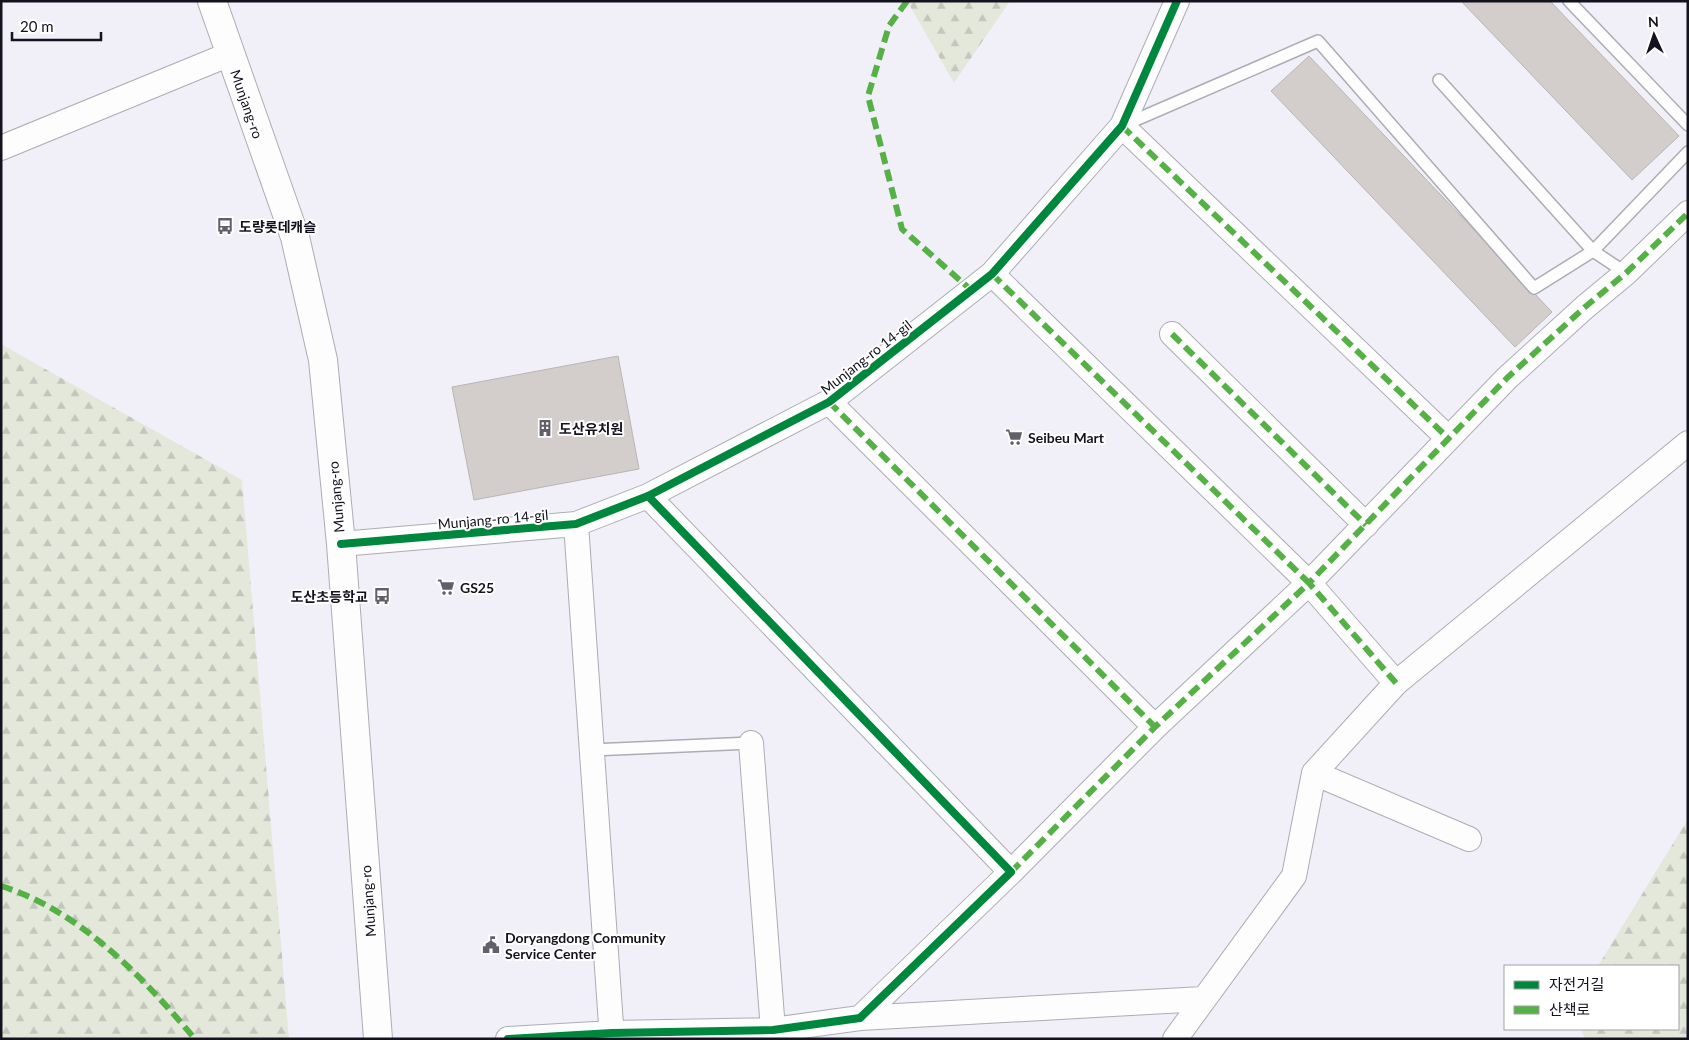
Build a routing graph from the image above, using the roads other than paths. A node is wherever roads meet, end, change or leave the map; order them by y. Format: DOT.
graph roads {
  1 [pos="212,1"];
  2 [pos="1177,1"];
  3 [pos="1569,1"];
  4 [pos="230,54"];
  5 [pos="1439,80"];
  6 [pos="1688,125"];
  7 [pos="1122,126"];
  8 [pos="1,148"];
  9 [pos="1688,152"];
  10 [pos="1688,213"];
  11 [pos="1593,250"];
  12 [pos="1626,273"];
  13 [pos="992,274"];
  14 [pos="1172,334"];
  15 [pos="829,402"];
  16 [pos="1447,438"];
  17 [pos="1688,444"];
  18 [pos="648,496"];
  19 [pos="576,524"];
  20 [pos="1366,525"];
  21 [pos="341,544"];
  22 [pos="1309,583"];
  23 [pos="1396,683"];
  24 [pos="1155,727"];
  25 [pos="751,743"];
  26 [pos="592,750"];
  27 [pos="1314,773"];
  28 [pos="1469,839"];
  29 [pos="1011,872"];
  30 [pos="1203,999"];
  31 [pos="860,1018"];
  32 [pos="773,1030"];
  33 [pos="612,1036"];
  34 [pos="378,1039"];
  35 [pos="508,1039"];
  36 [pos="1175,1039"];
  1 -- 4 [label="street, Munjang-ro"];
  2 -- 7 [label="street, Munjang-ro 14-gil"];
  3 -- 6 [label="lane"];
  4 -- 8 [label="street"];
  4 -- 21 [label="street, Munjang-ro"];
  5 -- 11 [label="lane"];
  7 -- 11 [label="lane"];
  7 -- 13 [label="street, Munjang-ro 14-gil"];
  7 -- 16 [label="street"];
  9 -- 11 [label="lane"];
  10 -- 12 [label="street"];
  11 -- 12 [label="lane"];
  12 -- 16 [label="street"];
  13 -- 15 [label="street, Munjang-ro 14-gil"];
  13 -- 22 [label="street"];
  14 -- 20 [label="street"];
  15 -- 18 [label="street, Munjang-ro 14-gil"];
  15 -- 24 [label="street"];
  16 -- 20 [label="street"];
  17 -- 23 [label="street"];
  18 -- 19 [label="street, Munjang-ro 14-gil"];
  18 -- 29 [label="street"];
  19 -- 21 [label="street, Munjang-ro 14-gil"];
  19 -- 26 [label="street"];
  20 -- 22 [label="street"];
  21 -- 34 [label="street, Munjang-ro"];
  22 -- 23 [label="street"];
  22 -- 24 [label="street"];
  23 -- 27 [label="street"];
  24 -- 29 [label="street"];
  25 -- 26 [label="lane"];
  25 -- 32 [label="street"];
  26 -- 33 [label="street"];
  27 -- 28 [label="street"];
  27 -- 30 [label="street"];
  29 -- 31 [label="street"];
  30 -- 31 [label="street"];
  30 -- 36 [label="street"];
  31 -- 32 [label="street"];
  32 -- 33 [label="street"];
  33 -- 35 [label="street"];
}
